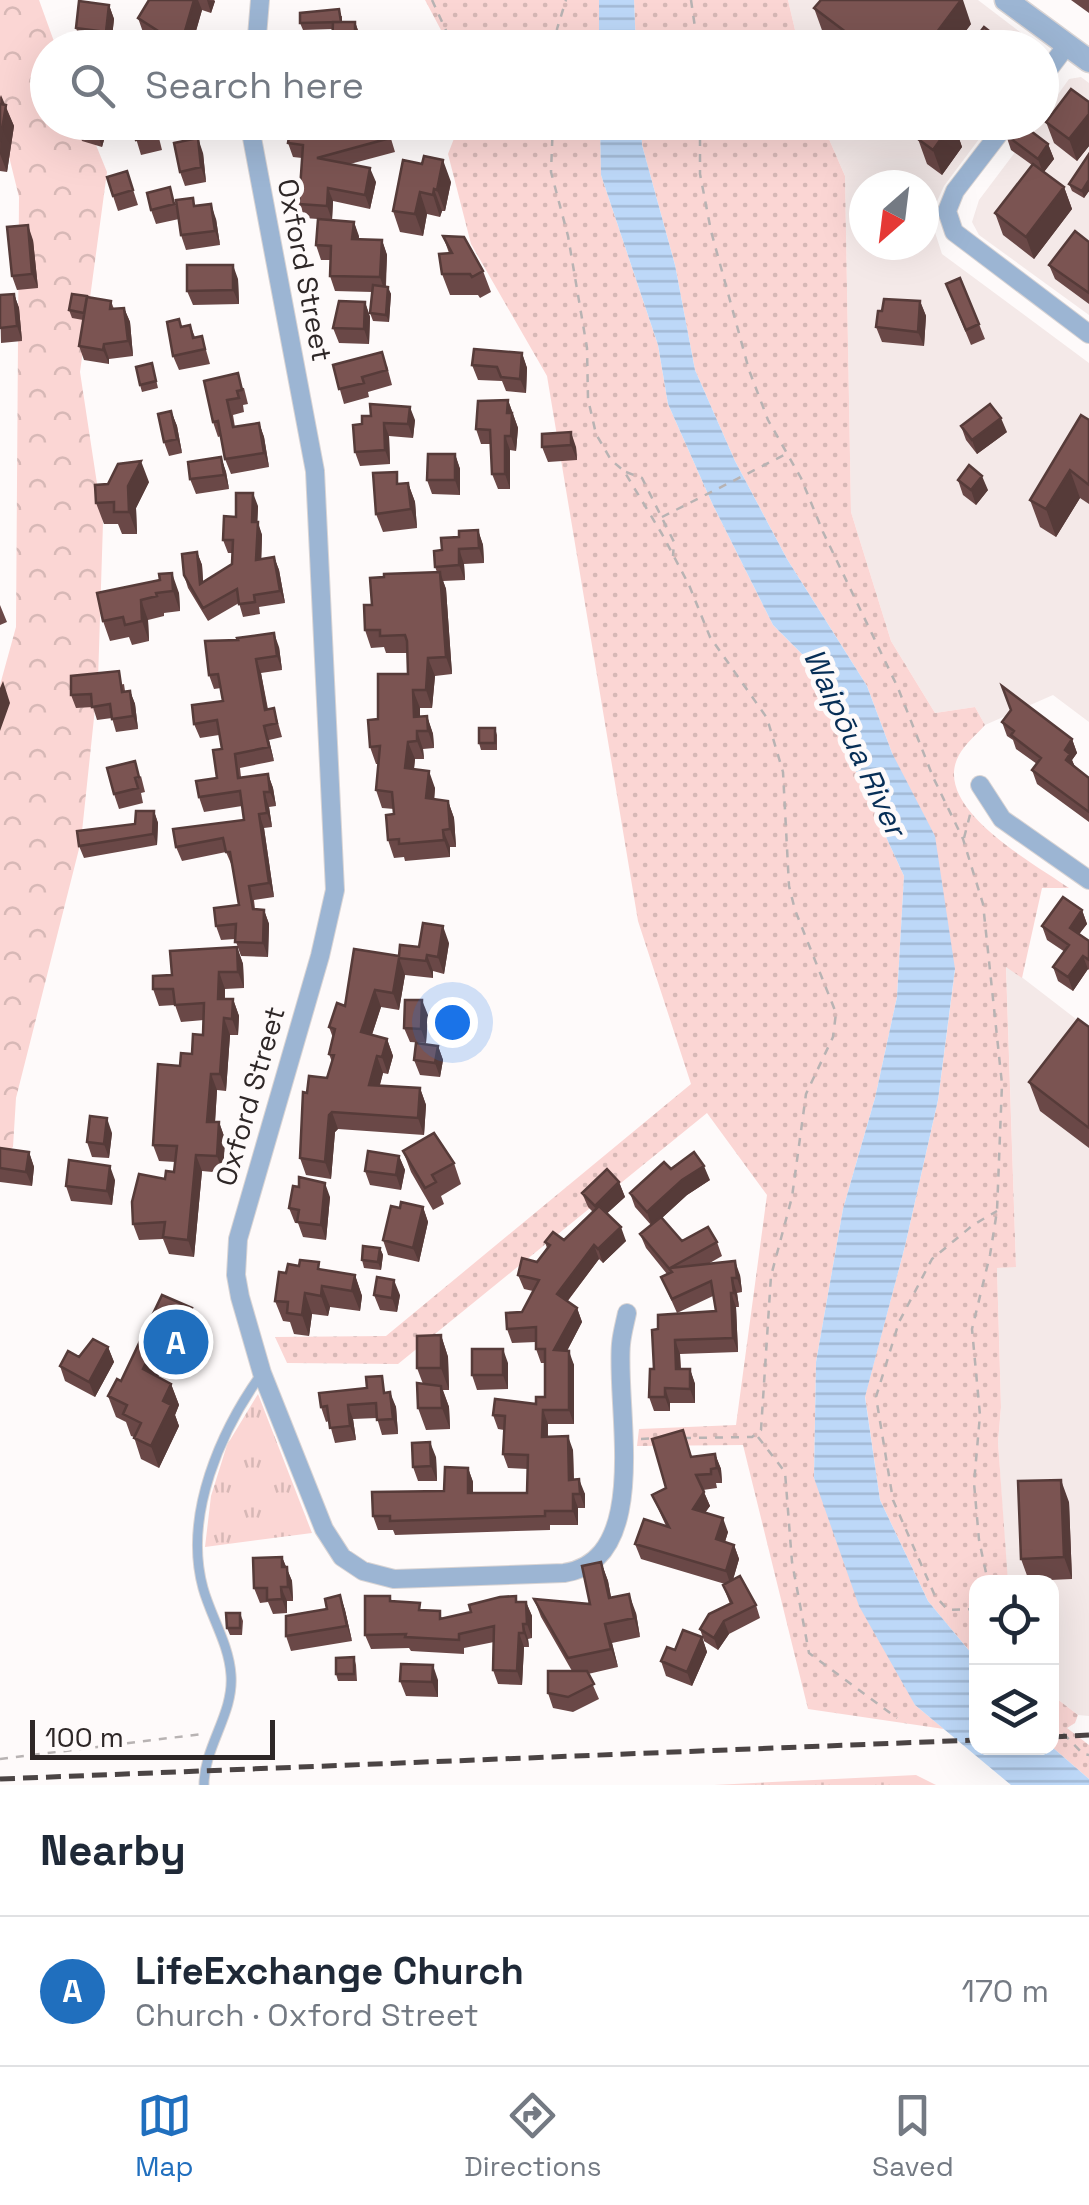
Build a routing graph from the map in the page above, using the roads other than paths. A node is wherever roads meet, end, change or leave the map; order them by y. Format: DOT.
graph roads {
  1 [pos="260,0"];
  2 [pos="1006,0"];
  3 [pos="258,30"];
  4 [pos="1047,30"];
  5 [pos="1059,39"];
  6 [pos="1067,45"];
  7 [pos="1059,56"];
  8 [pos="1089,60"];
  9 [pos="252,140"];
  10 [pos="994,140"];
  11 [pos="1089,334"];
  12 [pos="980,785"];
  13 [pos="1089,880"];
  14 [pos="626,1313"];
  15 [pos="262,1373"];
  16 [pos="204,1785"];
  1 -- 3 [label="street"];
  2 -- 4 [label="street"];
  5 -- 6 [label="street"];
  6 -- 7 [label="street"];
  6 -- 8 [label="street"];
  9 -- 15 [label="street, Oxford Street"];
  10 -- 11 [label="street"];
  12 -- 13 [label="street"];
  14 -- 15 [label="street, Oxford Street"];
  15 -- 16 [label="lane"];
}
